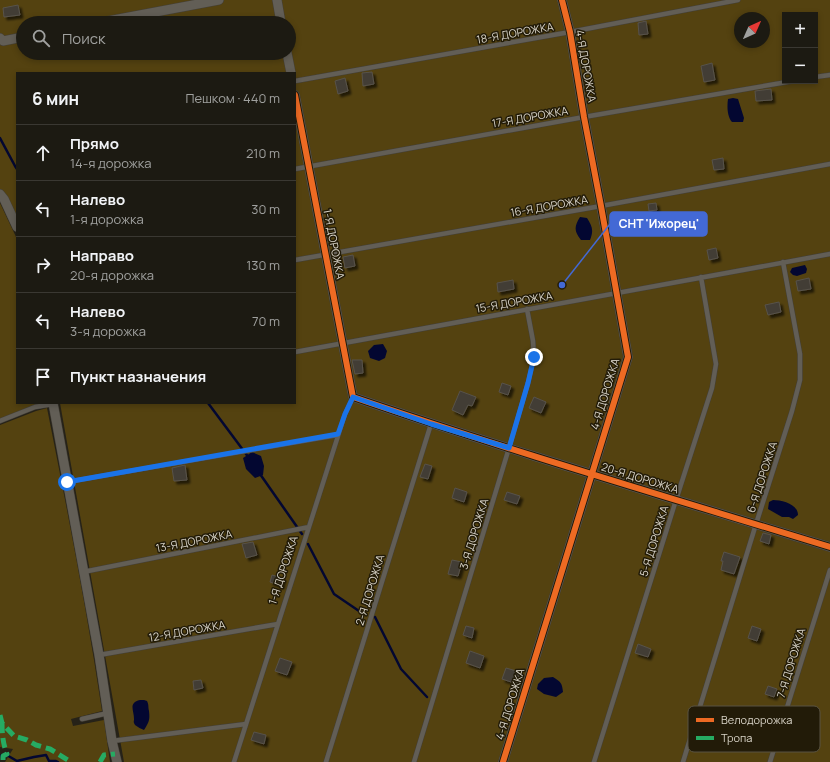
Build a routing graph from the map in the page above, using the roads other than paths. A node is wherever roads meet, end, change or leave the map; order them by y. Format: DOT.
graph roads {
  1 [pos="219,0"];
  2 [pos="277,0"];
  3 [pos="562,0"];
  4 [pos="738,0"];
  5 [pos="134,16"];
  6 [pos="280,16"];
  7 [pos="570,32"];
  8 [pos="0,38"];
  9 [pos="16,38"];
  10 [pos="288,60"];
  11 [pos="291,72"];
  12 [pos="830,75"];
  13 [pos="818,77"];
  14 [pos="296,81"];
  15 [pos="782,83"];
  16 [pos="296,99"];
  17 [pos="584,117"];
  18 [pos="830,164"];
  19 [pos="309,167"];
  20 [pos="296,169"];
  21 [pos="0,194"];
  22 [pos="601,206"];
  23 [pos="16,225"];
  24 [pos="326,254"];
  25 [pos="830,254"];
  26 [pos="296,260"];
  27 [pos="783,262"];
  28 [pos="701,277"];
  29 [pos="616,293"];
  30 [pos="527,309"];
  31 [pos="342,343"];
  32 [pos="296,352"];
  33 [pos="353,397"];
  34 [pos="48,404"];
  35 [pos="53,404"];
  36 [pos="0,421"];
  37 [pos="431,424"];
  38 [pos="338,434"];
  39 [pos="509,448"];
  40 [pos="591,474"];
  41 [pos="67,482"];
  42 [pos="676,500"];
  43 [pos="756,524"];
  44 [pos="307,527"];
  45 [pos="830,547"];
  46 [pos="830,570"];
  47 [pos="83,572"];
  48 [pos="278,624"];
  49 [pos="99,655"];
  50 [pos="700,706"];
  51 [pos="788,706"];
  52 [pos="108,713"];
  53 [pos="82,719"];
  54 [pos="246,724"];
  55 [pos="112,741"];
  56 [pos="688,746"];
  57 [pos="773,752"];
  58 [pos="117,762"];
  59 [pos="234,762"];
  60 [pos="326,762"];
  61 [pos="414,762"];
  62 [pos="503,762"];
  63 [pos="594,762"];
  64 [pos="683,762"];
  65 [pos="770,762"];
  1 -- 5 [label="street"];
  2 -- 6 [label="street"];
  3 -- 7 [label="street, 4-Я ДОРОЖКА"];
  4 -- 7 [label="lane, 18-Я ДОРОЖКА"];
  7 -- 14 [label="lane, 18-Я ДОРОЖКА"];
  7 -- 17 [label="street, 4-Я ДОРОЖКА"];
  8 -- 9 [label="street"];
  10 -- 11 [label="street"];
  12 -- 13 [label="lane"];
  15 -- 17 [label="lane, 17-Я ДОРОЖКА"];
  16 -- 19 [label="street, 1-Я ДОРОЖКА"];
  17 -- 19 [label="lane, 17-Я ДОРОЖКА"];
  17 -- 22 [label="street, 4-Я ДОРОЖКА"];
  18 -- 22 [label="lane, 16-Я ДОРОЖКА"];
  19 -- 20 [label="lane, 17-Я ДОРОЖКА"];
  19 -- 24 [label="street, 1-Я ДОРОЖКА"];
  21 -- 23 [label="street"];
  22 -- 24 [label="lane, 16-Я ДОРОЖКА"];
  22 -- 29 [label="street, 4-Я ДОРОЖКА"];
  24 -- 26 [label="lane, 16-Я ДОРОЖКА"];
  24 -- 31 [label="street, 1-Я ДОРОЖКА"];
  25 -- 27 [label="lane, 15-Я ДОРОЖКА"];
  27 -- 28 [label="lane, 15-Я ДОРОЖКА"];
  27 -- 43 [label="lane, 6-Я ДОРОЖКА"];
  28 -- 29 [label="lane, 15-Я ДОРОЖКА"];
  28 -- 42 [label="lane, 5-Я ДОРОЖКА"];
  29 -- 30 [label="lane, 15-Я ДОРОЖКА"];
  29 -- 40 [label="street, 4-Я ДОРОЖКА"];
  30 -- 31 [label="lane, 15-Я ДОРОЖКА"];
  30 -- 39 [label="lane, 3-Я ДОРОЖКА"];
  31 -- 32 [label="lane, 15-Я ДОРОЖКА"];
  31 -- 33 [label="street, 1-Я ДОРОЖКА"];
  33 -- 37 [label="street, 20-Я ДОРОЖКА"];
  33 -- 38 [label="lane, 1-Я ДОРОЖКА"];
  34 -- 36 [label="lane"];
  35 -- 41 [label="street"];
  37 -- 39 [label="street, 20-Я ДОРОЖКА"];
  37 -- 60 [label="lane, 2-Я ДОРОЖКА"];
  38 -- 41 [label="lane"];
  38 -- 44 [label="lane, 1-Я ДОРОЖКА"];
  39 -- 40 [label="street, 20-Я ДОРОЖКА"];
  39 -- 61 [label="lane, 3-Я ДОРОЖКА"];
  40 -- 42 [label="street, 20-Я ДОРОЖКА"];
  40 -- 62 [label="street, 4-Я ДОРОЖКА"];
  41 -- 47 [label="street"];
  42 -- 43 [label="street, 20-Я ДОРОЖКА"];
  42 -- 63 [label="lane, 5-Я ДОРОЖКА"];
  43 -- 45 [label="street, 20-Я ДОРОЖКА"];
  43 -- 50 [label="lane, 6-Я ДОРОЖКА"];
  44 -- 47 [label="lane, 13-Я ДОРОЖКА"];
  44 -- 48 [label="lane, 1-Я ДОРОЖКА"];
  46 -- 51 [label="lane, 7-Я ДОРОЖКА"];
  47 -- 49 [label="street"];
  48 -- 49 [label="lane, 12-Я ДОРОЖКА"];
  48 -- 54 [label="lane, 1-Я ДОРОЖКА"];
  49 -- 52 [label="street"];
  52 -- 53 [label="lane"];
  52 -- 55 [label="street"];
  54 -- 55 [label="lane"];
  54 -- 59 [label="lane, 1-Я ДОРОЖКА"];
  55 -- 58 [label="street"];
  56 -- 64 [label="lane, 6-Я ДОРОЖКА"];
  57 -- 65 [label="lane, 7-Я ДОРОЖКА"];
}
